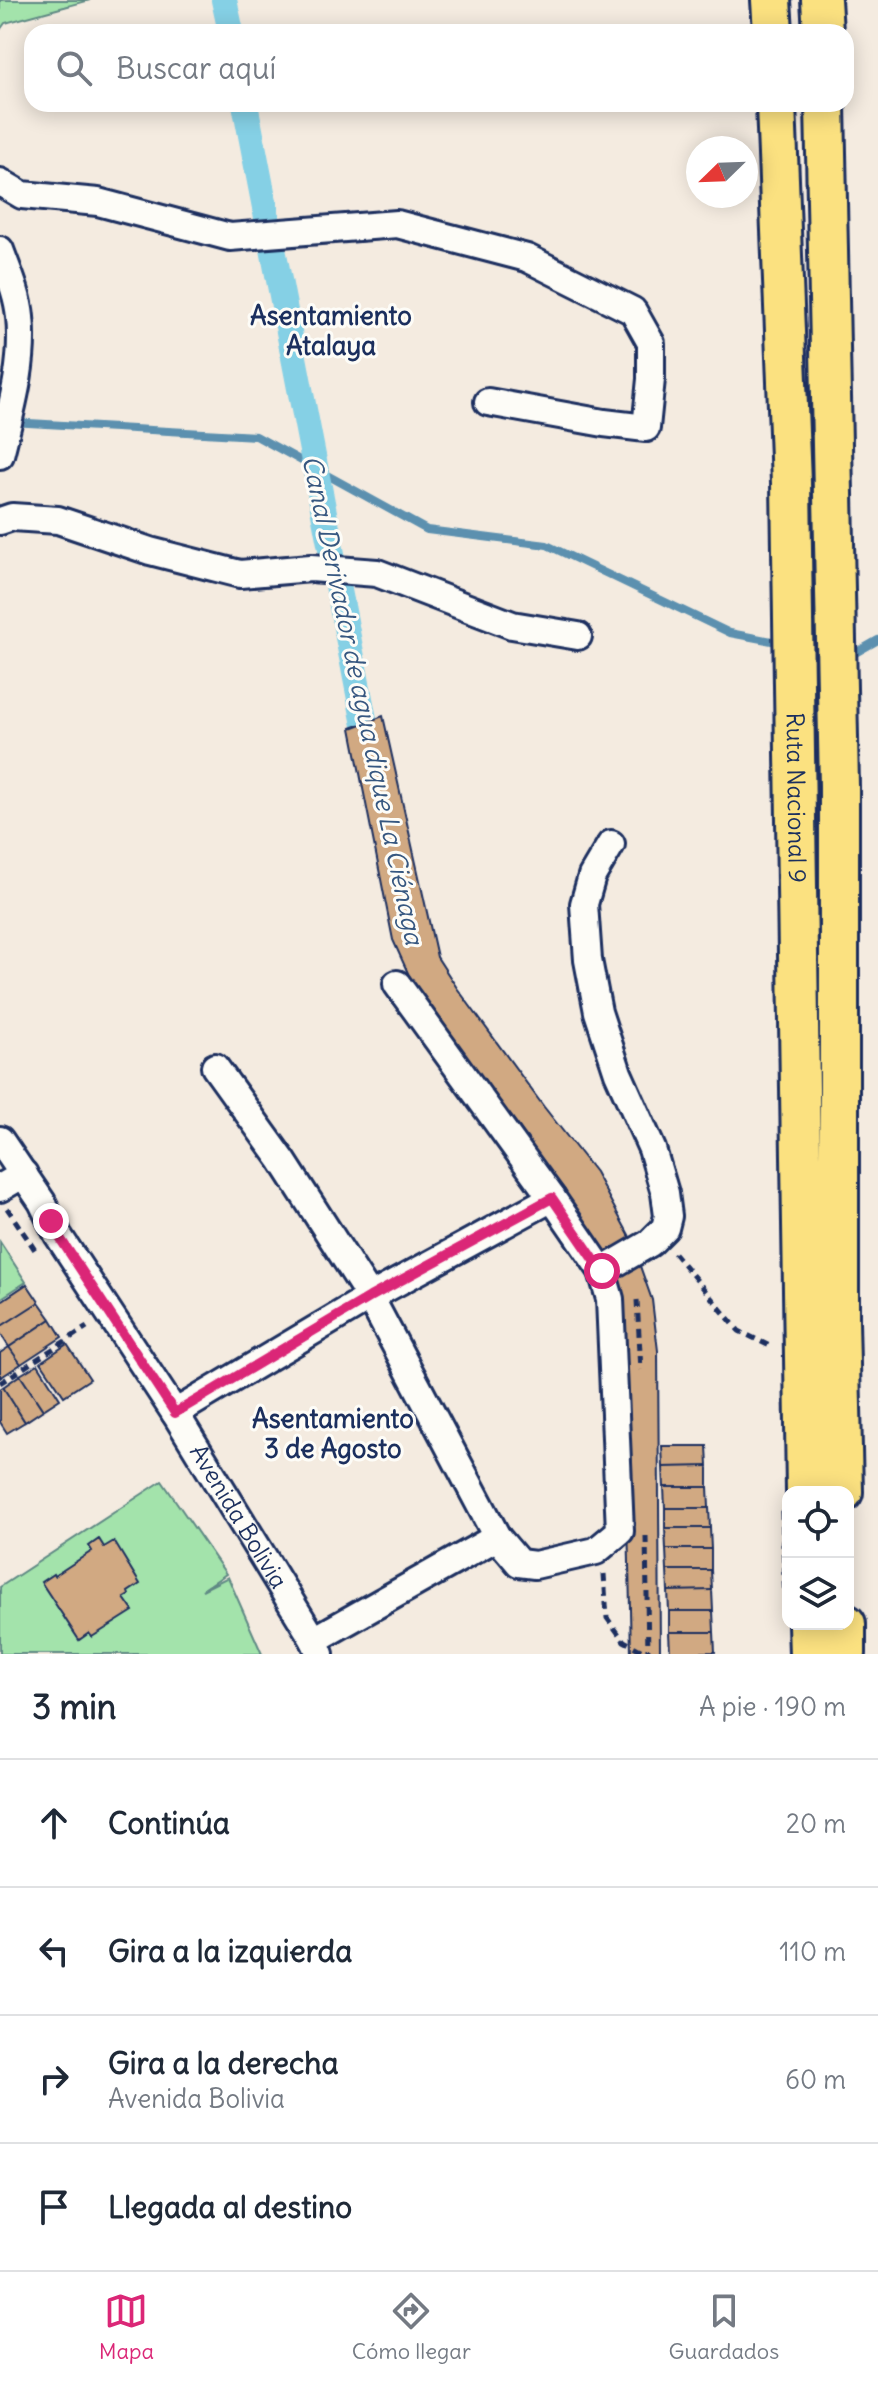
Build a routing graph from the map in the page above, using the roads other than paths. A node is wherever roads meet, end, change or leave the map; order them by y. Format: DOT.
graph roads {
  1 [pos="771,0"];
  2 [pos="821,0"];
  3 [pos="772,24"];
  4 [pos="822,24"];
  5 [pos="776,112"];
  6 [pos="825,112"];
  7 [pos="0,182"];
  8 [pos="0,250"];
  9 [pos="488,402"];
  10 [pos="0,455"];
  11 [pos="0,521"];
  12 [pos="578,636"];
  13 [pos="611,844"];
  14 [pos="397,984"];
  15 [pos="215,1067"];
  16 [pos="0,1140"];
  17 [pos="24,1174"];
  18 [pos="0,1188"];
  19 [pos="552,1198"];
  20 [pos="602,1271"];
  21 [pos="370,1297"];
  22 [pos="175,1413"];
  23 [pos="806,1486"];
  24 [pos="843,1486"];
  25 [pos="497,1537"];
  26 [pos="808,1630"];
  27 [pos="846,1630"];
  28 [pos="317,1647"];
  29 [pos="809,1654"];
  30 [pos="846,1654"];
  1 -- 3 [label="highway"];
  2 -- 4 [label="highway"];
  5 -- 23 [label="highway, Ruta Nacional 9"];
  6 -- 24 [label="highway, Ruta Nacional 9"];
  7 -- 9 [label="street"];
  8 -- 10 [label="street"];
  11 -- 12 [label="street"];
  13 -- 20 [label="street"];
  14 -- 19 [label="street"];
  15 -- 21 [label="street"];
  16 -- 17 [label="street, Avenida Bolivia"];
  17 -- 18 [label="street"];
  17 -- 22 [label="street, Avenida Bolivia"];
  19 -- 20 [label="street"];
  19 -- 21 [label="street"];
  20 -- 25 [label="street"];
  21 -- 22 [label="street"];
  21 -- 25 [label="street"];
  22 -- 28 [label="street, Avenida Bolivia"];
  25 -- 28 [label="street"];
  26 -- 29 [label="highway"];
  27 -- 30 [label="highway"];
}
